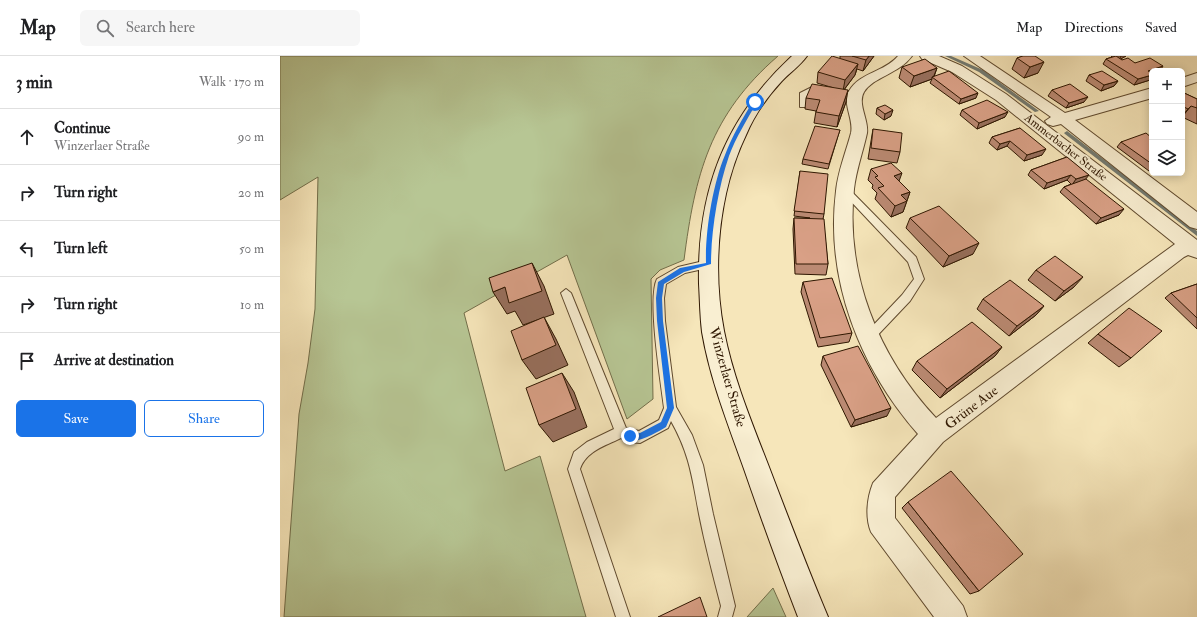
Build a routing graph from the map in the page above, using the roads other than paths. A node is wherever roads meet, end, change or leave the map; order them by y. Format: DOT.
graph roads {
  1 [pos="800,56"];
  2 [pos="906,56"];
  3 [pos="927,56"];
  4 [pos="971,56"];
  5 [pos="1197,77"];
  6 [pos="1185,82"];
  7 [pos="1149,93"];
  8 [pos="856,95"];
  9 [pos="803,105"];
  10 [pos="1063,118"];
  11 [pos="1038,126"];
  12 [pos="845,190"];
  13 [pos="1197,222"];
  14 [pos="1194,248"];
  15 [pos="708,264"];
  16 [pos="566,294"];
  17 [pos="869,337"];
  18 [pos="670,408"];
  19 [pos="621,432"];
  20 [pos="934,434"];
  21 [pos="623,617"];
  22 [pos="725,617"];
  23 [pos="813,617"];
  24 [pos="952,617"];
  1 -- 15 [label="street, Winzerlaer Straße"];
  2 -- 8 [label="street"];
  3 -- 11 [label="street, Ammerbacher Straße"];
  4 -- 10 [label="street"];
  5 -- 6 [label="street"];
  7 -- 10 [label="street"];
  8 -- 9 [label="lane"];
  8 -- 12 [label="street"];
  10 -- 11 [label="street"];
  10 -- 13 [label="street"];
  11 -- 14 [label="street, Ammerbacher Straße"];
  12 -- 17 [label="street"];
  12 -- 17 [label="lane"];
  14 -- 20 [label="street, Grüne Aue"];
  15 -- 18 [label="lane"];
  15 -- 23 [label="street, Winzerlaer Straße"];
  16 -- 19 [label="lane"];
  17 -- 20 [label="street"];
  18 -- 19 [label="lane"];
  18 -- 22 [label="lane"];
  19 -- 21 [label="lane"];
  20 -- 24 [label="street, Grüne Aue"];
}
